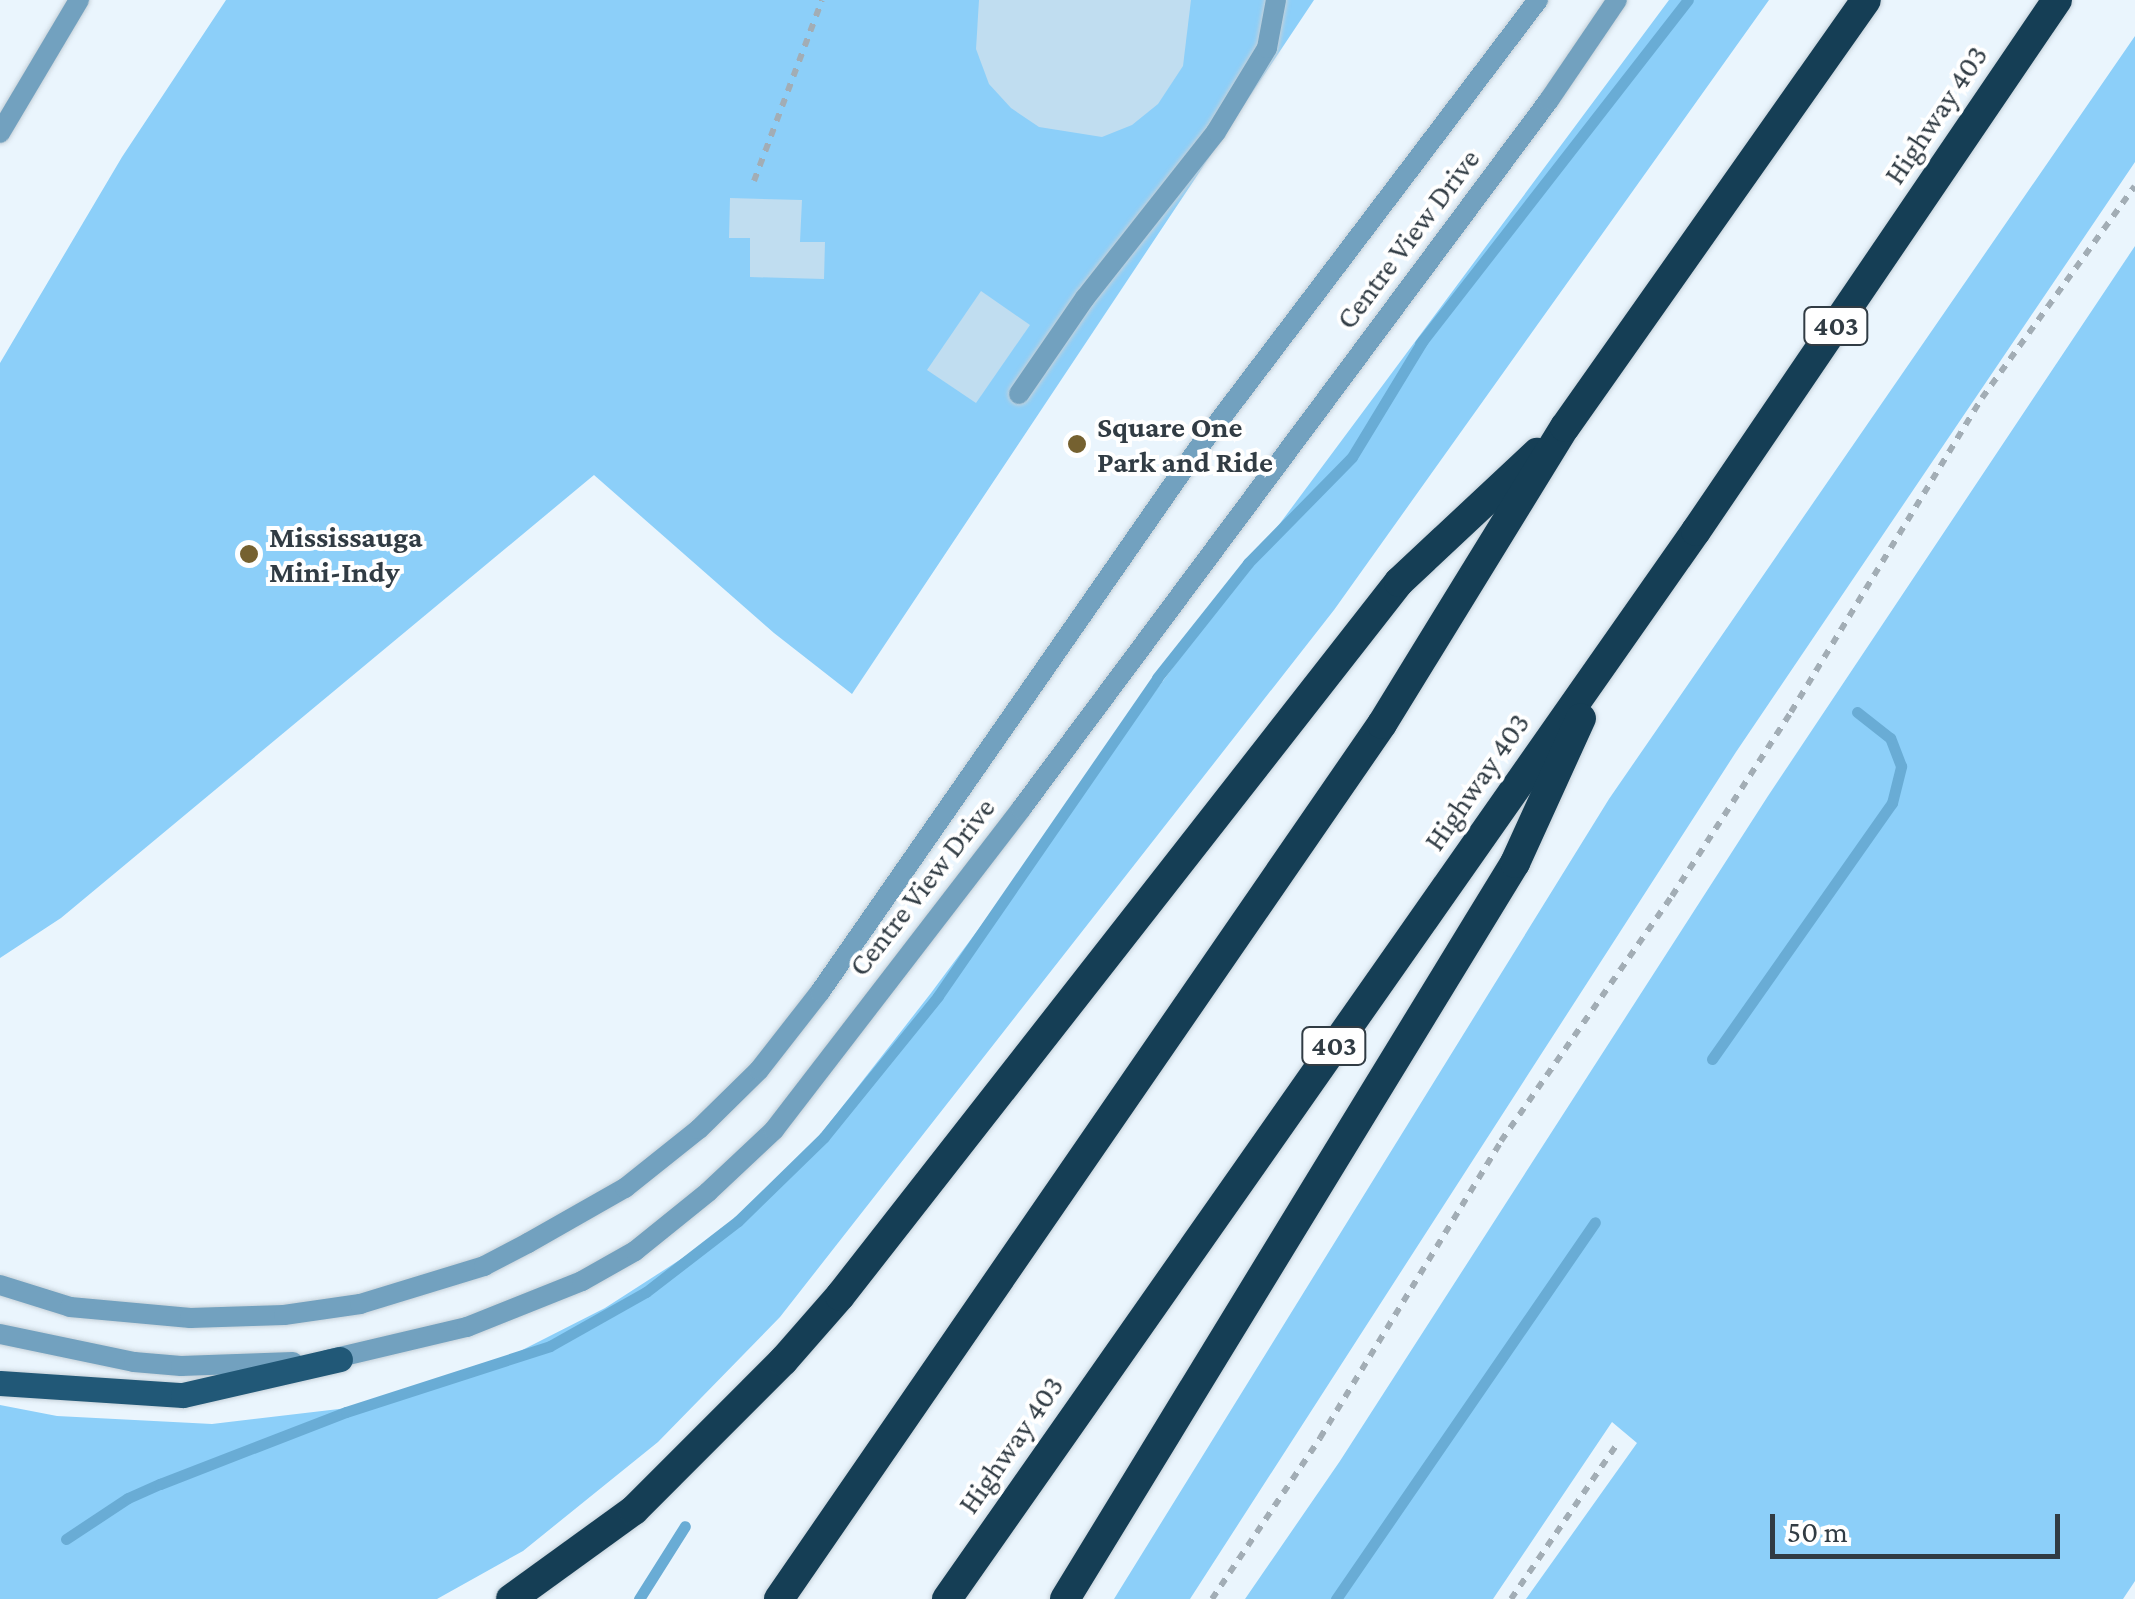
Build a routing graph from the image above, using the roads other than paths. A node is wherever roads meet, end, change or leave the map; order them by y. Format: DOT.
graph roads {
  1 [pos="79,0"];
  2 [pos="1276,0"];
  3 [pos="1538,0"];
  4 [pos="1617,0"];
  5 [pos="1866,0"];
  6 [pos="2057,0"];
  7 [pos="0,133"];
  8 [pos="1018,394"];
  9 [pos="1565,427"];
  10 [pos="1613,650"];
  11 [pos="0,1285"];
  12 [pos="0,1334"];
  13 [pos="340,1359"];
  14 [pos="0,1383"];
  15 [pos="511,1599"];
  16 [pos="779,1599"];
  17 [pos="948,1599"];
  18 [pos="1065,1599"];
  1 -- 7 [label="street"];
  2 -- 8 [label="street"];
  3 -- 11 [label="street, Centre View Drive"];
  4 -- 13 [label="street, Centre View Drive"];
  5 -- 9 [label="highway"];
  6 -- 10 [label="highway, Highway 403 / 403"];
  9 -- 15 [label="highway"];
  9 -- 16 [label="highway"];
  10 -- 17 [label="highway, Highway 403 / 403"];
  10 -- 18 [label="highway"];
  12 -- 13 [label="street, Centre View Drive"];
  13 -- 14 [label="main road"];
}
